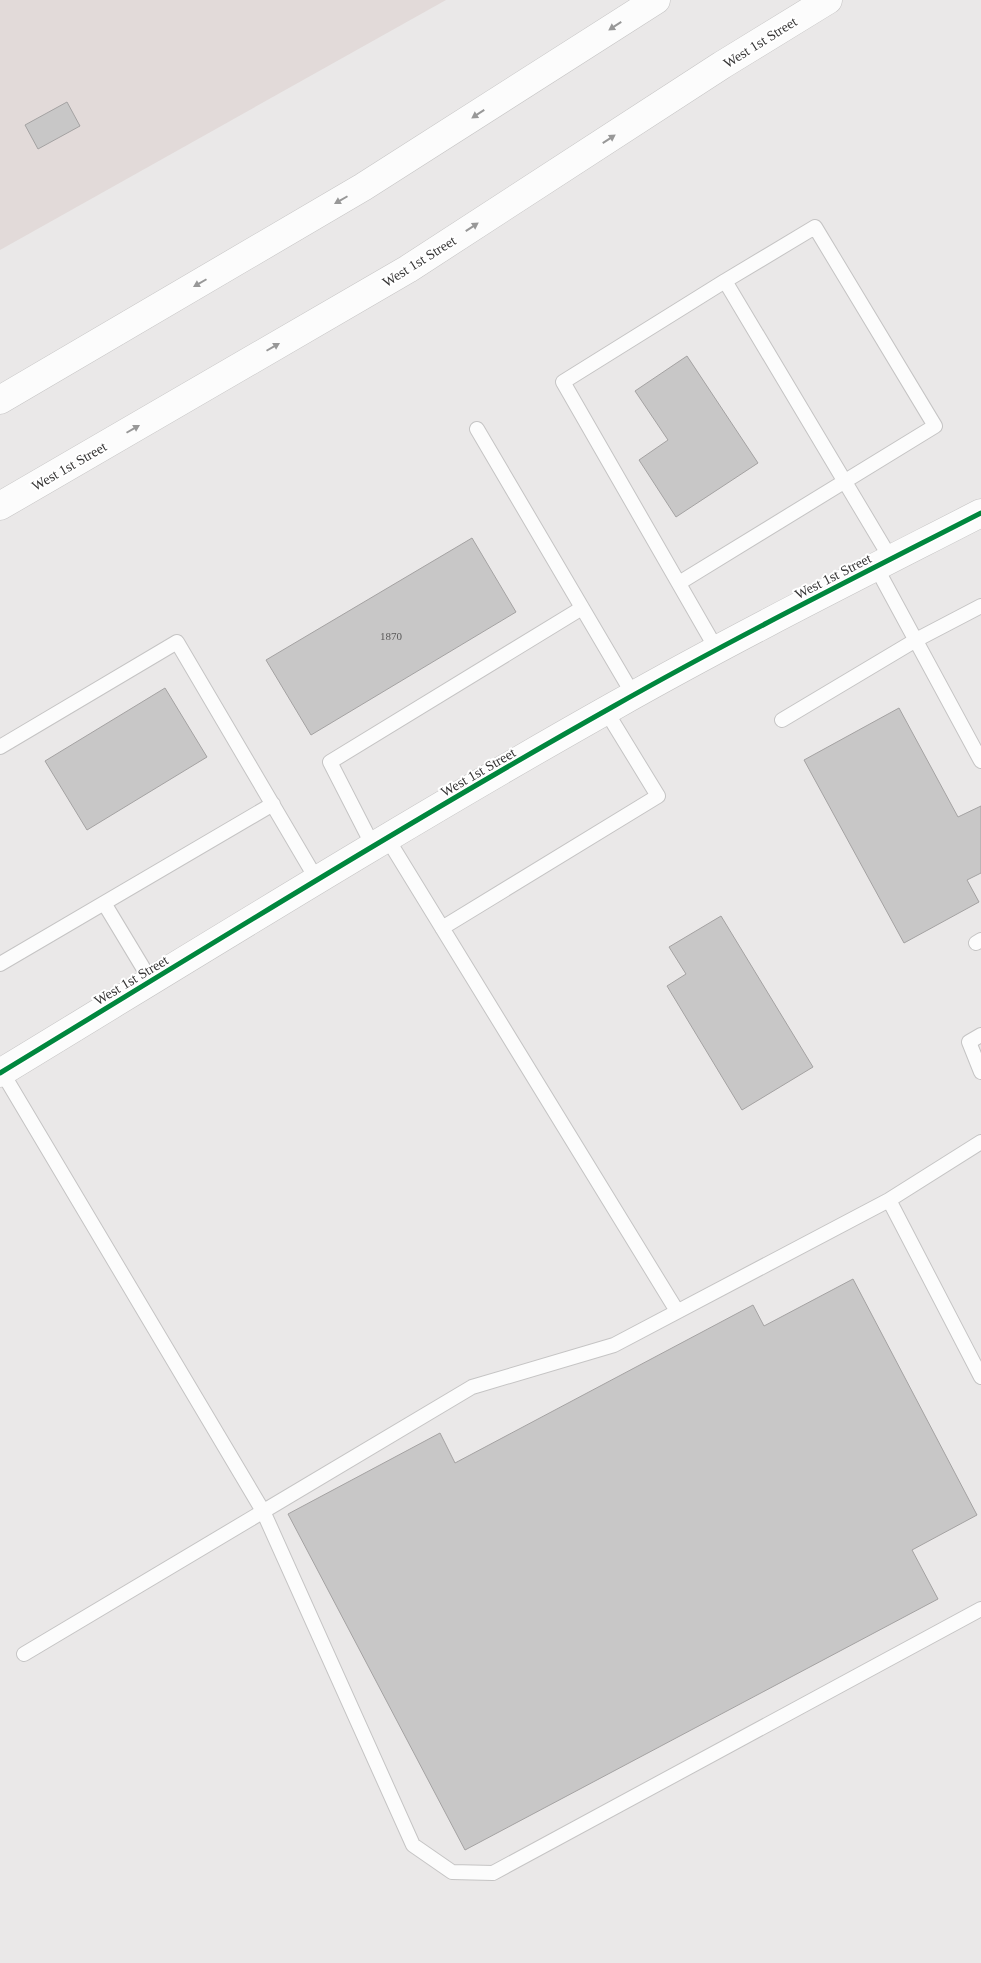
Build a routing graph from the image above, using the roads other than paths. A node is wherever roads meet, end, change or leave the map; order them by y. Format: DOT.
graph roads {
  1 [pos="656,0"];
  2 [pos="828,0"];
  3 [pos="726,281"];
  4 [pos="0,400"];
  5 [pos="477,429"];
  6 [pos="845,482"];
  7 [pos="0,506"];
  8 [pos="981,513"];
  9 [pos="883,563"];
  10 [pos="679,583"];
  11 [pos="981,606"];
  12 [pos="582,608"];
  13 [pos="916,640"];
  14 [pos="717,650"];
  15 [pos="634,696"];
  16 [pos="606,711"];
  17 [pos="782,720"];
  18 [pos="0,747"];
  19 [pos="981,761"];
  20 [pos="273,804"];
  21 [pos="380,842"];
  22 [pos="317,880"];
  23 [pos="104,903"];
  24 [pos="442,928"];
  25 [pos="0,964"];
  26 [pos="151,981"];
  27 [pos="981,1035"];
  28 [pos="1,1072"];
  29 [pos="981,1072"];
  30 [pos="981,1142"];
  31 [pos="889,1200"];
  32 [pos="677,1311"];
  33 [pos="981,1378"];
  34 [pos="263,1511"];
  35 [pos="981,1608"];
  36 [pos="24,1654"];
  1 -- 4 [label="main road, one-way"];
  7 -- 2 [label="main road, West 1st Street, one-way"];
  3 -- 6 [label="lane"];
  3 -- 6 [label="lane"];
  3 -- 10 [label="lane"];
  5 -- 12 [label="lane"];
  6 -- 9 [label="lane"];
  6 -- 10 [label="lane"];
  8 -- 9 [label="main road, West 1st Street"];
  9 -- 13 [label="lane"];
  9 -- 14 [label="main road, West 1st Street"];
  10 -- 14 [label="lane"];
  11 -- 13 [label="lane"];
  12 -- 15 [label="lane"];
  12 -- 21 [label="lane"];
  13 -- 17 [label="lane"];
  13 -- 19 [label="lane"];
  14 -- 15 [label="main road, West 1st Street"];
  15 -- 16 [label="main road, West 1st Street"];
  16 -- 21 [label="main road, West 1st Street"];
  16 -- 24 [label="lane"];
  18 -- 20 [label="lane"];
  20 -- 22 [label="lane"];
  20 -- 23 [label="lane"];
  21 -- 22 [label="main road, West 1st Street"];
  21 -- 24 [label="lane"];
  22 -- 26 [label="main road, West 1st Street"];
  23 -- 25 [label="lane"];
  23 -- 26 [label="lane"];
  24 -- 32 [label="lane"];
  26 -- 28 [label="main road, West 1st Street"];
  27 -- 29 [label="lane"];
  28 -- 34 [label="lane"];
  30 -- 31 [label="lane"];
  31 -- 32 [label="lane"];
  31 -- 33 [label="lane"];
  32 -- 34 [label="lane"];
  34 -- 35 [label="lane"];
  34 -- 36 [label="lane"];
}
